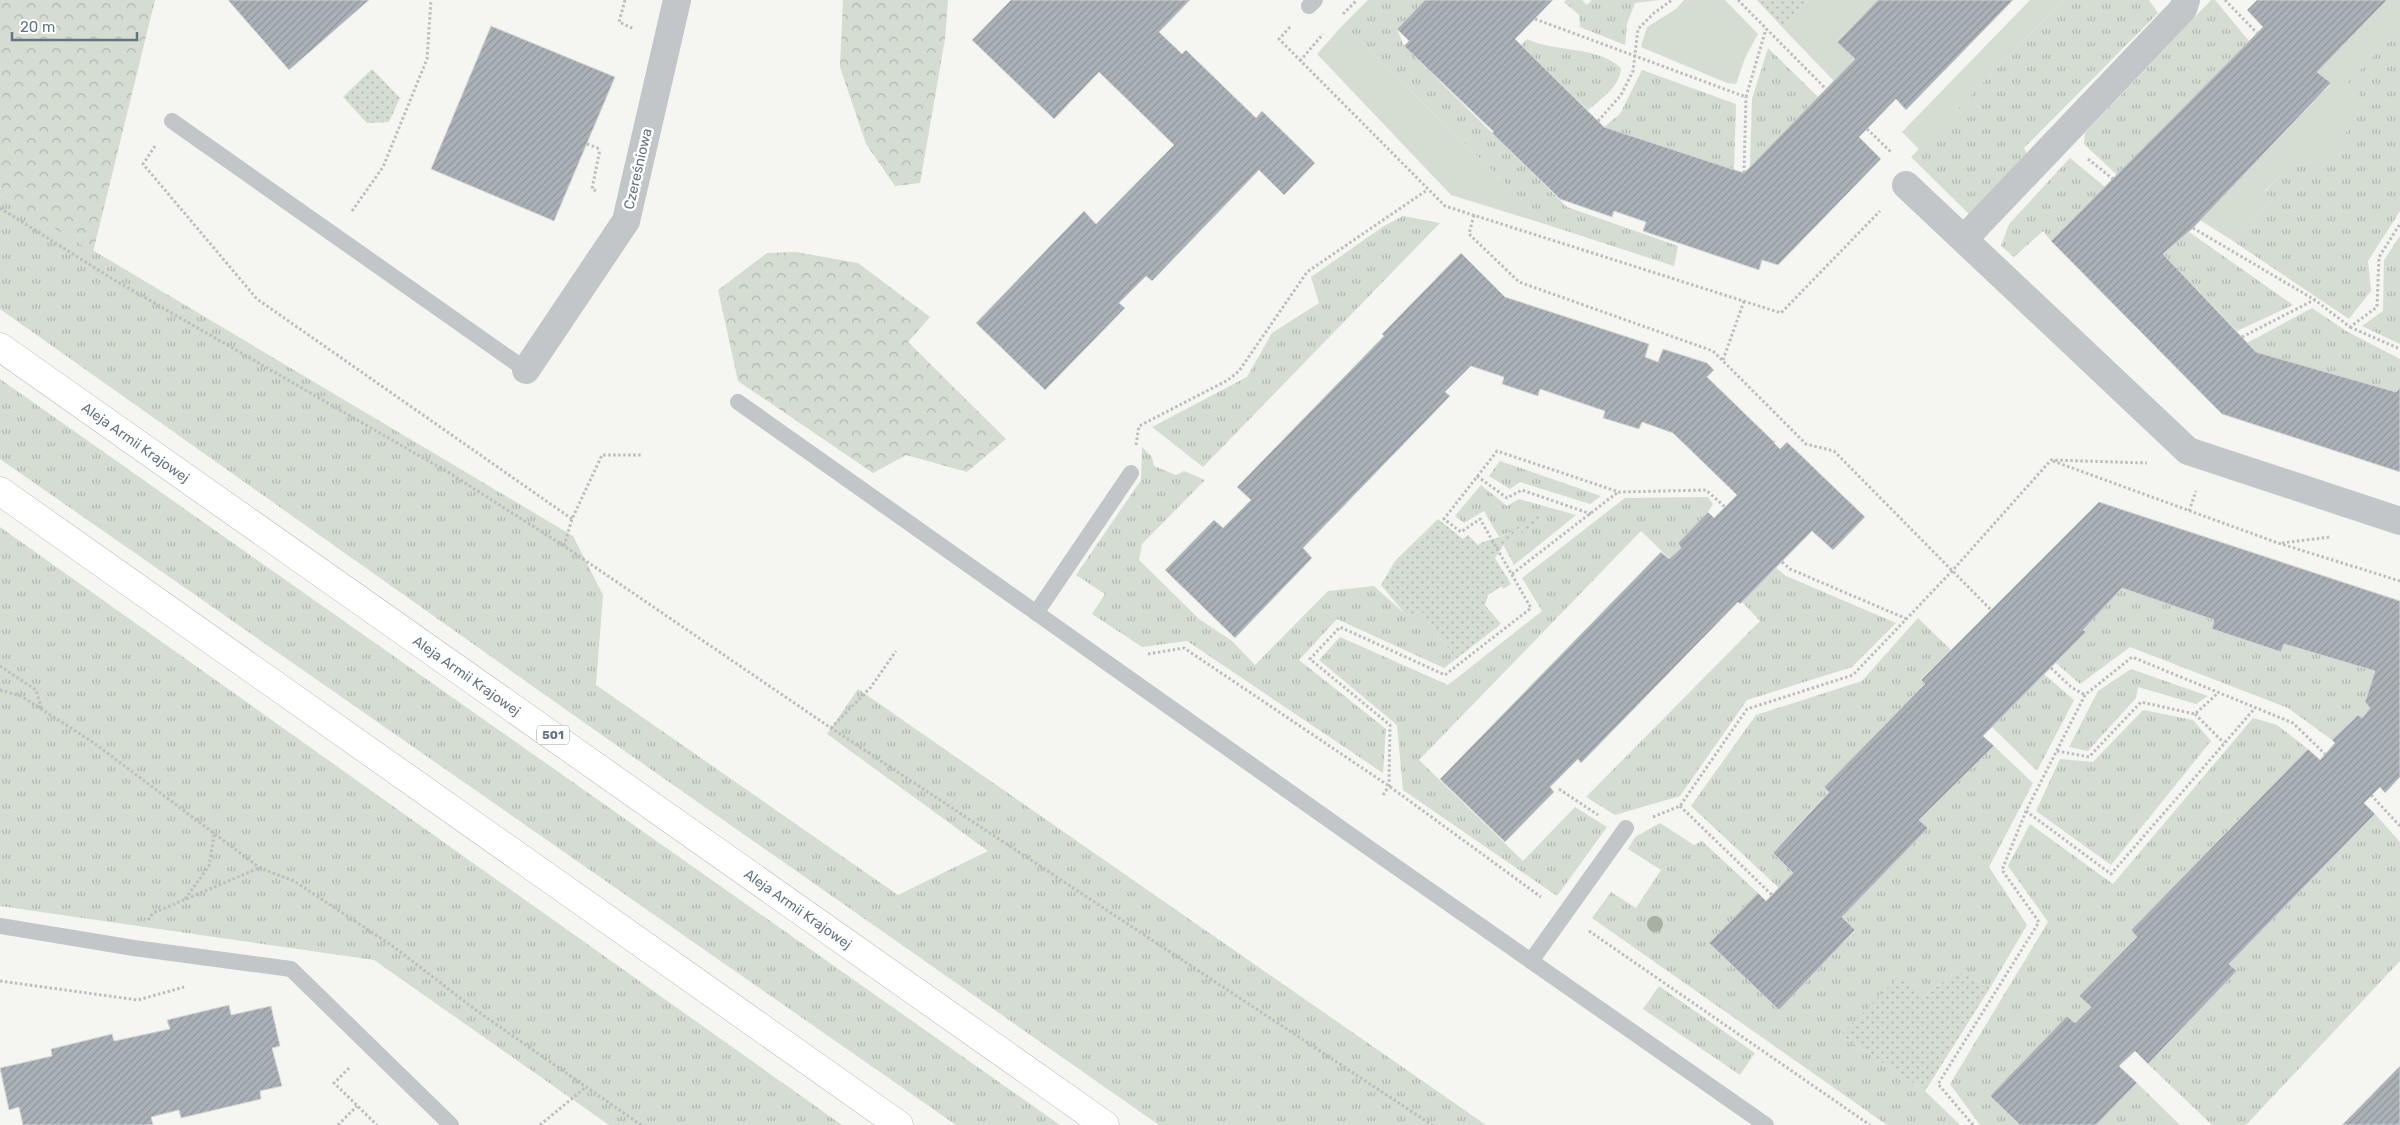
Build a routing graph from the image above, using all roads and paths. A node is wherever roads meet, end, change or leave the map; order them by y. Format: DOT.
graph roads {
  1 [pos="431,0"];
  2 [pos="677,0"];
  3 [pos="1672,0"];
  4 [pos="1738,0"];
  5 [pos="2186,0"];
  6 [pos="2225,0"];
  7 [pos="1535,19"];
  8 [pos="1766,28"];
  9 [pos="2257,33"];
  10 [pos="1634,57"];
  11 [pos="1300,61"];
  12 [pos="1826,89"];
  13 [pos="1746,97"];
  14 [pos="172,121"];
  15 [pos="1598,121"];
  16 [pos="587,144"];
  17 [pos="606,151"];
  18 [pos="1744,173"];
  19 [pos="1906,185"];
  20 [pos="1427,190"];
  21 [pos="0,208"];
  22 [pos="1474,215"];
  23 [pos="2400,224"];
  24 [pos="2193,228"];
  25 [pos="334,236"];
  26 [pos="1964,239"];
  27 [pos="2315,300"];
  28 [pos="1744,301"];
  29 [pos="2350,327"];
  30 [pos="2242,336"];
  31 [pos="0,347"];
  32 [pos="2400,349"];
  33 [pos="1723,360"];
  34 [pos="526,370"];
  35 [pos="738,402"];
  36 [pos="1156,417"];
  37 [pos="2188,451"];
  38 [pos="642,455"];
  39 [pos="2050,460"];
  40 [pos="1131,473"];
  41 [pos="1477,476"];
  42 [pos="0,491"];
  43 [pos="1619,492"];
  44 [pos="2191,504"];
  45 [pos="1725,507"];
  46 [pos="2189,511"];
  47 [pos="1591,514"];
  48 [pos="572,519"];
  49 [pos="2400,521"];
  50 [pos="2314,539"];
  51 [pos="2278,544"];
  52 [pos="564,546"];
  53 [pos="1782,562"];
  54 [pos="1952,571"];
  55 [pos="1512,574"];
  56 [pos="2400,582"];
  57 [pos="1991,610"];
  58 [pos="1036,613"];
  59 [pos="1907,618"];
  60 [pos="896,651"];
  61 [pos="1142,656"];
  62 [pos="0,666"];
  63 [pos="2051,668"];
  64 [pos="0,690"];
  65 [pos="2218,693"];
  66 [pos="2085,695"];
  67 [pos="2255,708"];
  68 [pos="43,710"];
  69 [pos="2195,714"];
  70 [pos="831,728"];
  71 [pos="2224,743"];
  72 [pos="2056,751"];
  73 [pos="2325,754"];
  74 [pos="1389,786"];
  75 [pos="1559,789"];
  76 [pos="1383,795"];
  77 [pos="2371,795"];
  78 [pos="1680,806"];
  79 [pos="2026,811"];
  80 [pos="2400,826"];
  81 [pos="1625,830"];
  82 [pos="214,835"];
  83 [pos="260,868"];
  84 [pos="1772,894"];
  85 [pos="184,900"];
  86 [pos="1565,914"];
  87 [pos="0,926"];
  88 [pos="134,948"];
  89 [pos="1531,961"];
  90 [pos="0,981"];
  91 [pos="190,986"];
  92 [pos="354,1063"];
  93 [pos="586,1087"];
  94 [pos="357,1106"];
  95 [pos="338,1125"];
  96 [pos="377,1125"];
  97 [pos="450,1125"];
  98 [pos="540,1125"];
  99 [pos="642,1125"];
  100 [pos="900,1125"];
  101 [pos="1105,1125"];
  102 [pos="1432,1125"];
  103 [pos="1766,1125"];
  104 [pos="1870,1125"];
  105 [pos="1974,1125"];
  1 -- 25 [label="path"];
  2 -- 34 [label="street, Czereśniowa"];
  3 -- 10 [label="path"];
  4 -- 8 [label="path"];
  5 -- 26 [label="street"];
  6 -- 9 [label="path"];
  7 -- 10 [label="path"];
  8 -- 12 [label="path"];
  8 -- 13 [label="path"];
  10 -- 13 [label="path"];
  10 -- 15 [label="path"];
  11 -- 20 [label="path"];
  13 -- 18 [label="path"];
  14 -- 25 [label="lane"];
  14 -- 48 [label="path"];
  16 -- 17 [label="path"];
  19 -- 26 [label="street"];
  19 -- 28 [label="path"];
  20 -- 22 [label="path"];
  20 -- 36 [label="path"];
  21 -- 52 [label="path"];
  22 -- 28 [label="path"];
  22 -- 33 [label="path"];
  23 -- 29 [label="path"];
  24 -- 27 [label="path"];
  25 -- 34 [label="lane"];
  26 -- 37 [label="street"];
  27 -- 29 [label="path"];
  27 -- 30 [label="path"];
  28 -- 33 [label="path"];
  29 -- 32 [label="path"];
  31 -- 101 [label="main road, Aleja Armii Krajowej / 501"];
  33 -- 54 [label="path"];
  35 -- 58 [label="lane"];
  37 -- 39 [label="path"];
  37 -- 49 [label="street"];
  38 -- 48 [label="path"];
  39 -- 46 [label="path"];
  39 -- 54 [label="path"];
  40 -- 58 [label="lane"];
  41 -- 43 [label="path"];
  41 -- 47 [label="path"];
  41 -- 55 [label="path"];
  42 -- 100 [label="main road"];
  43 -- 45 [label="path"];
  43 -- 47 [label="path"];
  44 -- 46 [label="path"];
  46 -- 51 [label="path"];
  47 -- 55 [label="path"];
  48 -- 52 [label="path"];
  50 -- 51 [label="path"];
  51 -- 56 [label="path"];
  52 -- 70 [label="path"];
  53 -- 59 [label="path"];
  54 -- 57 [label="path"];
  54 -- 59 [label="path"];
  55 -- 74 [label="path"];
  58 -- 89 [label="lane"];
  59 -- 78 [label="path"];
  60 -- 70 [label="path"];
  61 -- 74 [label="path"];
  62 -- 68 [label="path"];
  63 -- 66 [label="path"];
  64 -- 68 [label="path"];
  65 -- 66 [label="path"];
  65 -- 67 [label="path"];
  65 -- 69 [label="path"];
  66 -- 72 [label="path"];
  67 -- 71 [label="path"];
  67 -- 73 [label="path"];
  68 -- 82 [label="path"];
  69 -- 71 [label="path"];
  69 -- 72 [label="path"];
  70 -- 102 [label="path"];
  71 -- 79 [label="path"];
  72 -- 79 [label="path"];
  74 -- 76 [label="path"];
  74 -- 86 [label="path"];
  75 -- 81 [label="path"];
  77 -- 80 [label="path"];
  78 -- 81 [label="path"];
  78 -- 84 [label="path"];
  79 -- 105 [label="path"];
  81 -- 86 [label="lane"];
  82 -- 83 [label="path"];
  82 -- 85 [label="path"];
  83 -- 85 [label="path"];
  83 -- 93 [label="path"];
  85 -- 88 [label="path"];
  86 -- 89 [label="lane"];
  86 -- 104 [label="path"];
  87 -- 88 [label="lane"];
  88 -- 97 [label="lane"];
  89 -- 103 [label="lane"];
  90 -- 91 [label="path"];
  92 -- 94 [label="path"];
  93 -- 98 [label="path"];
  93 -- 99 [label="path"];
  94 -- 95 [label="path"];
  94 -- 96 [label="path"];
}
